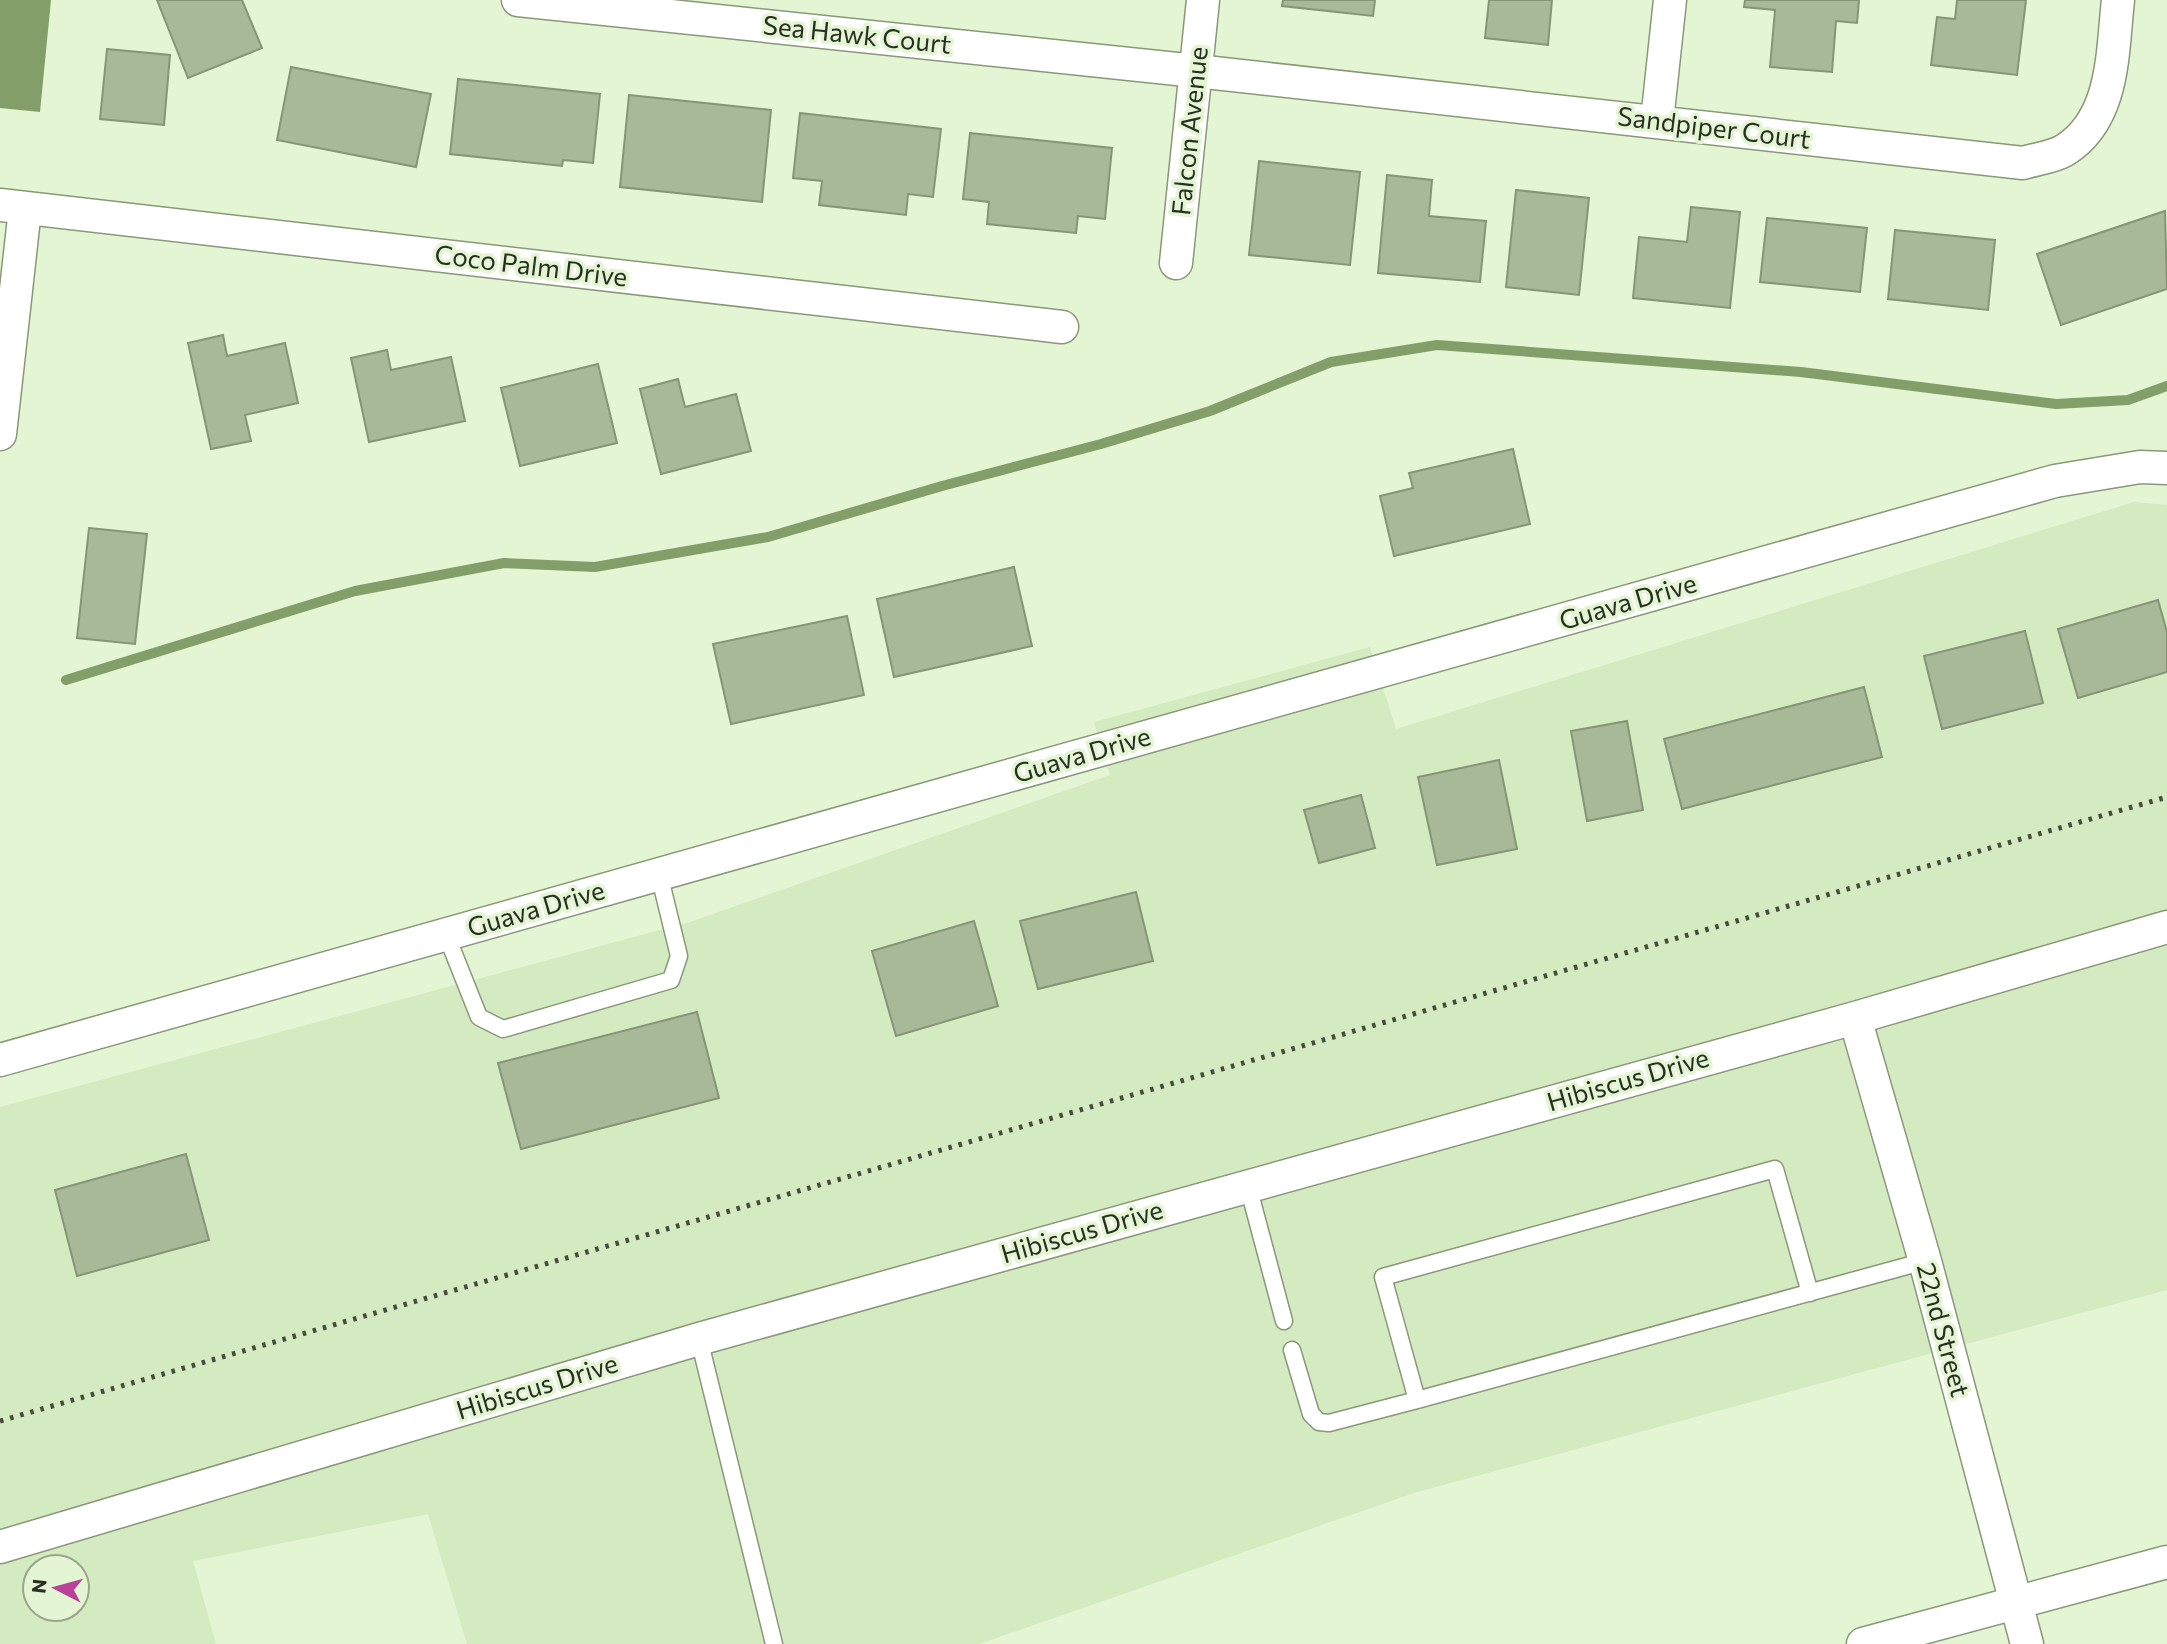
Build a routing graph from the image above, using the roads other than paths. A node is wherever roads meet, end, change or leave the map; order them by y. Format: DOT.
graph roads {
  1 [pos="518,0"];
  2 [pos="1203,0"];
  3 [pos="1670,0"];
  4 [pos="2118,0"];
  5 [pos="744,12"];
  6 [pos="1196,71"];
  7 [pos="1657,121"];
  8 [pos="12,207"];
  9 [pos="1176,262"];
  10 [pos="1062,327"];
  11 [pos="0,434"];
  12 [pos="2167,468"];
  13 [pos="659,874"];
  14 [pos="2167,926"];
  15 [pos="446,934"];
  16 [pos="1855,1018"];
  17 [pos="0,1060"];
  18 [pos="1248,1186"];
  19 [pos="1924,1261"];
  20 [pos="1810,1293"];
  21 [pos="1284,1321"];
  22 [pos="698,1339"];
  23 [pos="1292,1350"];
  24 [pos="1417,1400"];
  25 [pos="0,1547"];
  26 [pos="2167,1562"];
  27 [pos="2016,1602"];
  28 [pos="774,1644"];
  29 [pos="1863,1644"];
  30 [pos="2027,1644"];
  1 -- 5 [label="street, Sea Hawk Court"];
  2 -- 6 [label="street, Falcon Avenue"];
  3 -- 7 [label="street"];
  4 -- 7 [label="street, Sandpiper Court"];
  5 -- 6 [label="street, Sea Hawk Court"];
  6 -- 7 [label="street, Sandpiper Court"];
  6 -- 9 [label="street, Falcon Avenue"];
  8 -- 10 [label="street, Coco Palm Drive"];
  8 -- 11 [label="street"];
  12 -- 13 [label="street, Guava Drive"];
  13 -- 15 [label="street, Guava Drive"];
  13 -- 15 [label="lane"];
  14 -- 16 [label="street, Hibiscus Drive"];
  15 -- 17 [label="street, Guava Drive"];
  16 -- 18 [label="street, Hibiscus Drive"];
  16 -- 19 [label="street, 22nd Street"];
  18 -- 21 [label="lane"];
  18 -- 22 [label="street, Hibiscus Drive"];
  19 -- 20 [label="lane"];
  19 -- 27 [label="street, 22nd Street"];
  20 -- 24 [label="lane"];
  20 -- 24 [label="lane"];
  22 -- 25 [label="street, Hibiscus Drive"];
  22 -- 28 [label="lane"];
  23 -- 24 [label="lane"];
  26 -- 27 [label="street"];
  27 -- 29 [label="street"];
  27 -- 30 [label="street, 22nd Street"];
}
